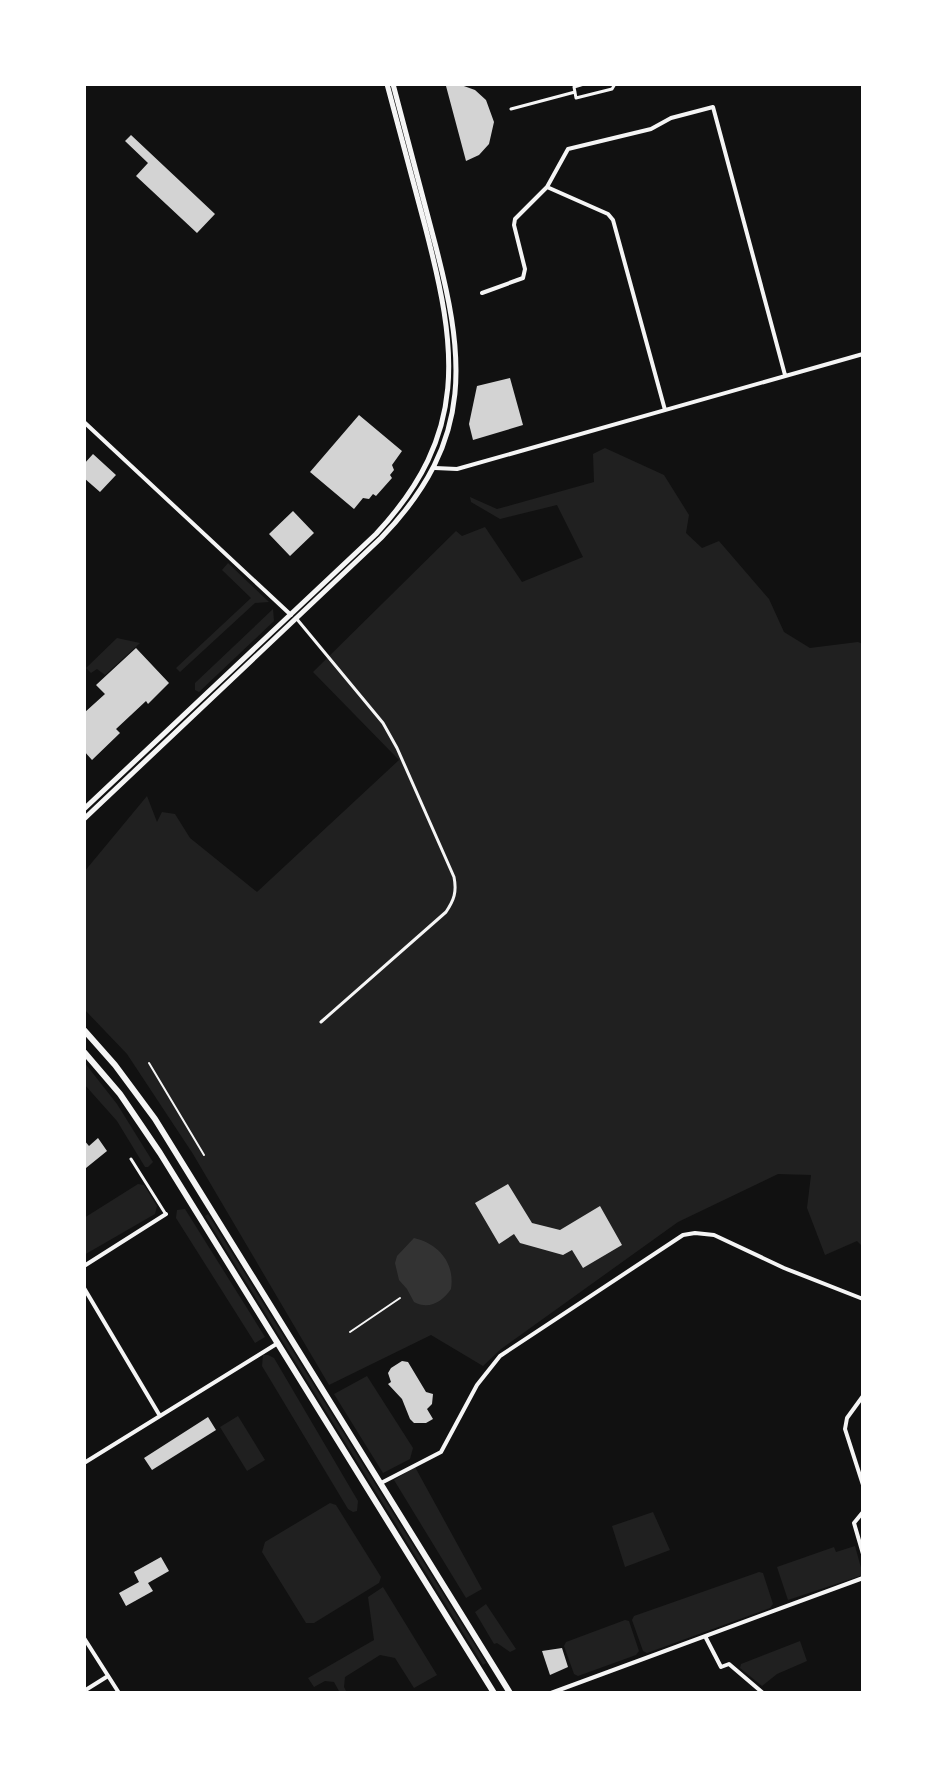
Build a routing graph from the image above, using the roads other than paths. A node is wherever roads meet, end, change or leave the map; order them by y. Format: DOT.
graph roads {
  1 [pos="390,84"];
  2 [pos="584,84"];
  3 [pos="615,84"];
  4 [pos="575,92"];
  5 [pos="511,109"];
  6 [pos="547,187"];
  7 [pos="482,293"];
  8 [pos="449,312"];
  9 [pos="863,354"];
  10 [pos="785,375"];
  11 [pos="665,410"];
  12 [pos="84,422"];
  13 [pos="427,464"];
  14 [pos="435,468"];
  15 [pos="418,480"];
  16 [pos="425,485"];
  17 [pos="379,536"];
  18 [pos="294,617"];
  19 [pos="202,703"];
  20 [pos="84,809"];
  21 [pos="84,819"];
  22 [pos="321,1022"];
  23 [pos="84,1030"];
  24 [pos="84,1052"];
  25 [pos="131,1159"];
  26 [pos="209,1205"];
  27 [pos="197,1213"];
  28 [pos="166,1214"];
  29 [pos="84,1266"];
  30 [pos="84,1288"];
  31 [pos="863,1299"];
  32 [pos="278,1343"];
  33 [pos="863,1396"];
  34 [pos="160,1416"];
  35 [pos="84,1463"];
  36 [pos="381,1483"];
  37 [pos="863,1485"];
  38 [pos="863,1512"];
  39 [pos="863,1554"];
  40 [pos="863,1578"];
  41 [pos="706,1637"];
  42 [pos="84,1638"];
  43 [pos="492,1663"];
  44 [pos="480,1670"];
  45 [pos="108,1676"];
  46 [pos="84,1691"];
  47 [pos="119,1693"];
  48 [pos="494,1693"];
  49 [pos="510,1693"];
  50 [pos="551,1693"];
  51 [pos="763,1693"];
  1 -- 8 [label="main road"];
  2 -- 4 [label="street"];
  3 -- 4 [label="street"];
  4 -- 5 [label="street"];
  6 -- 7 [label="street"];
  6 -- 10 [label="street"];
  6 -- 11 [label="street"];
  8 -- 13 [label="main road"];
  8 -- 14 [label="main road"];
  9 -- 10 [label="street"];
  10 -- 11 [label="street"];
  11 -- 14 [label="street"];
  12 -- 18 [label="street"];
  13 -- 14 [label="main road"];
  13 -- 15 [label="main road"];
  14 -- 16 [label="main road"];
  15 -- 16 [label="main road"];
  15 -- 17 [label="main road"];
  16 -- 17 [label="main road"];
  17 -- 18 [label="main road"];
  18 -- 19 [label="main road"];
  18 -- 22 [label="street"];
  19 -- 20 [label="main road"];
  19 -- 21 [label="main road"];
  23 -- 26 [label="main road"];
  24 -- 27 [label="main road"];
  25 -- 28 [label="street"];
  26 -- 27 [label="main road"];
  26 -- 36 [label="main road"];
  27 -- 32 [label="main road"];
  28 -- 29 [label="street"];
  30 -- 34 [label="street"];
  31 -- 36 [label="street"];
  32 -- 34 [label="street"];
  32 -- 44 [label="main road"];
  33 -- 37 [label="street"];
  34 -- 35 [label="street"];
  36 -- 43 [label="main road"];
  38 -- 39 [label="street"];
  40 -- 41 [label="street"];
  41 -- 50 [label="street"];
  41 -- 51 [label="street"];
  42 -- 45 [label="street"];
  43 -- 44 [label="main road"];
  43 -- 49 [label="main road"];
  44 -- 48 [label="main road"];
  45 -- 46 [label="street"];
  45 -- 47 [label="street"];
}
